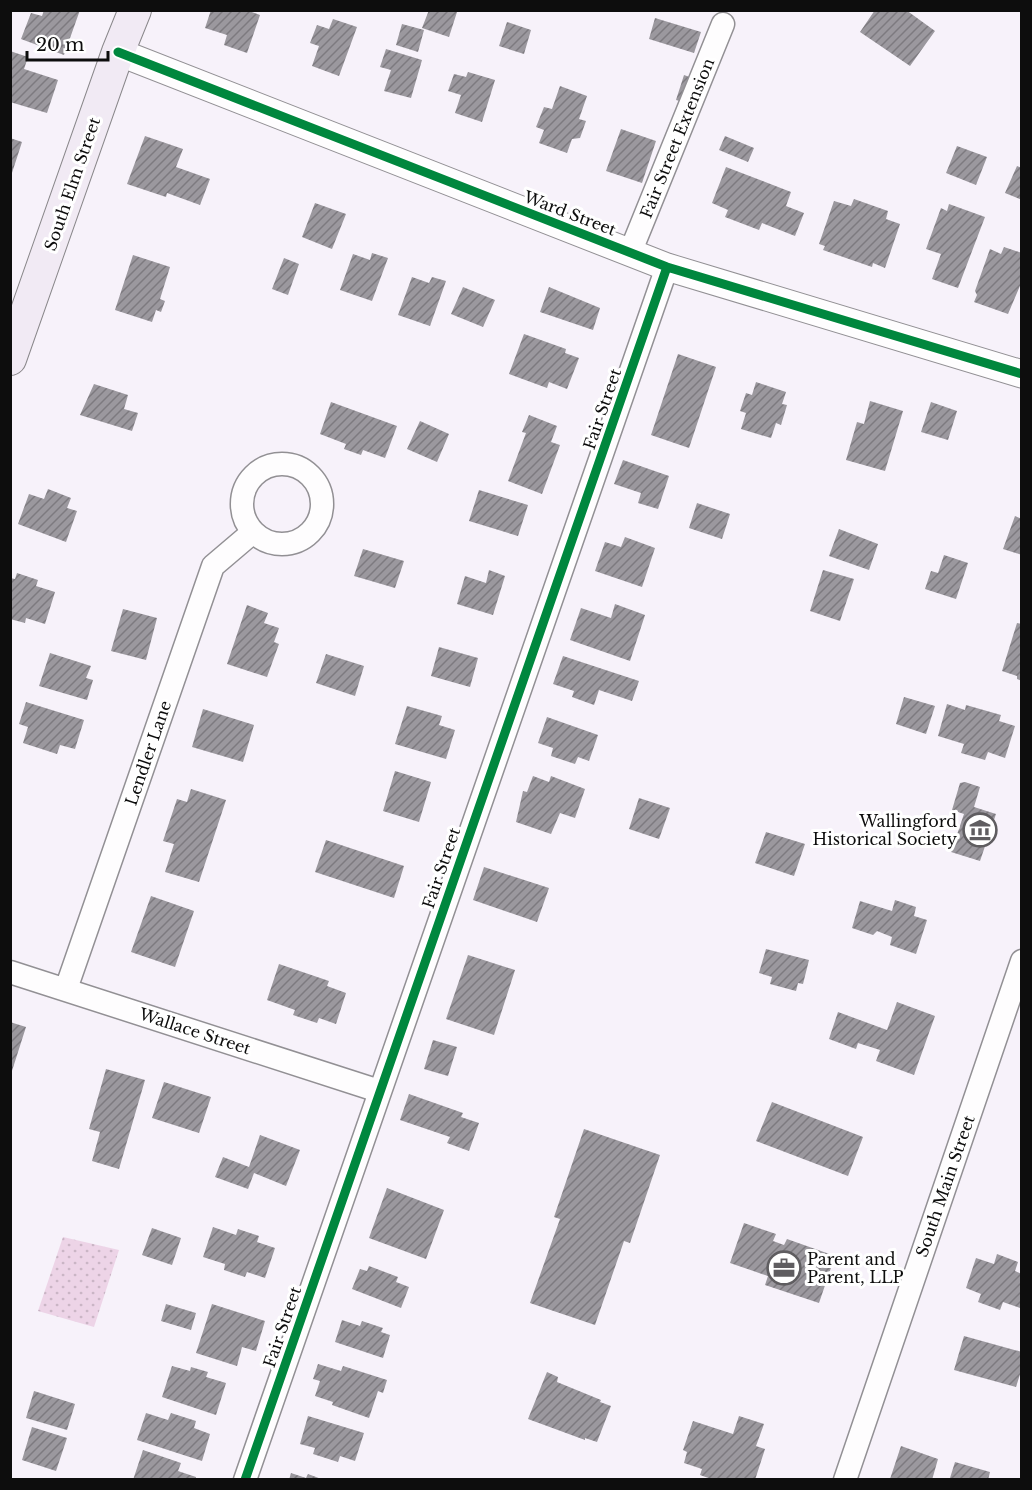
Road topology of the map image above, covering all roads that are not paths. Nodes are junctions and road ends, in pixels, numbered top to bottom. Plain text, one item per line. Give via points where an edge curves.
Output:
1 (135, 10) edge
2 (723, 24) dead end
3 (118, 52) junction
4 (630, 253) junction
5 (667, 267) junction
6 (10, 359) edge
7 (1022, 374) edge
8 (253, 532) dead end
9 (1022, 961) edge
10 (10, 972) edge
11 (66, 989) junction
12 (379, 1091) junction
13 (245, 1479) edge
14 (845, 1479) edge

1 - 3 main road, South Elm Street
2 - 4 street, Fair Street Extension
3 - 4 street, Ward Street
3 - 6 main road, South Elm Street
4 - 5 street, Ward Street
5 - 7 street, Ward Street
5 - 12 street, Fair Street
8 - 11 street, Lendler Lane via 213,566
9 - 14 street, South Main Street
10 - 11 street, Wallace Street
11 - 12 street, Wallace Street
12 - 13 street, Fair Street

